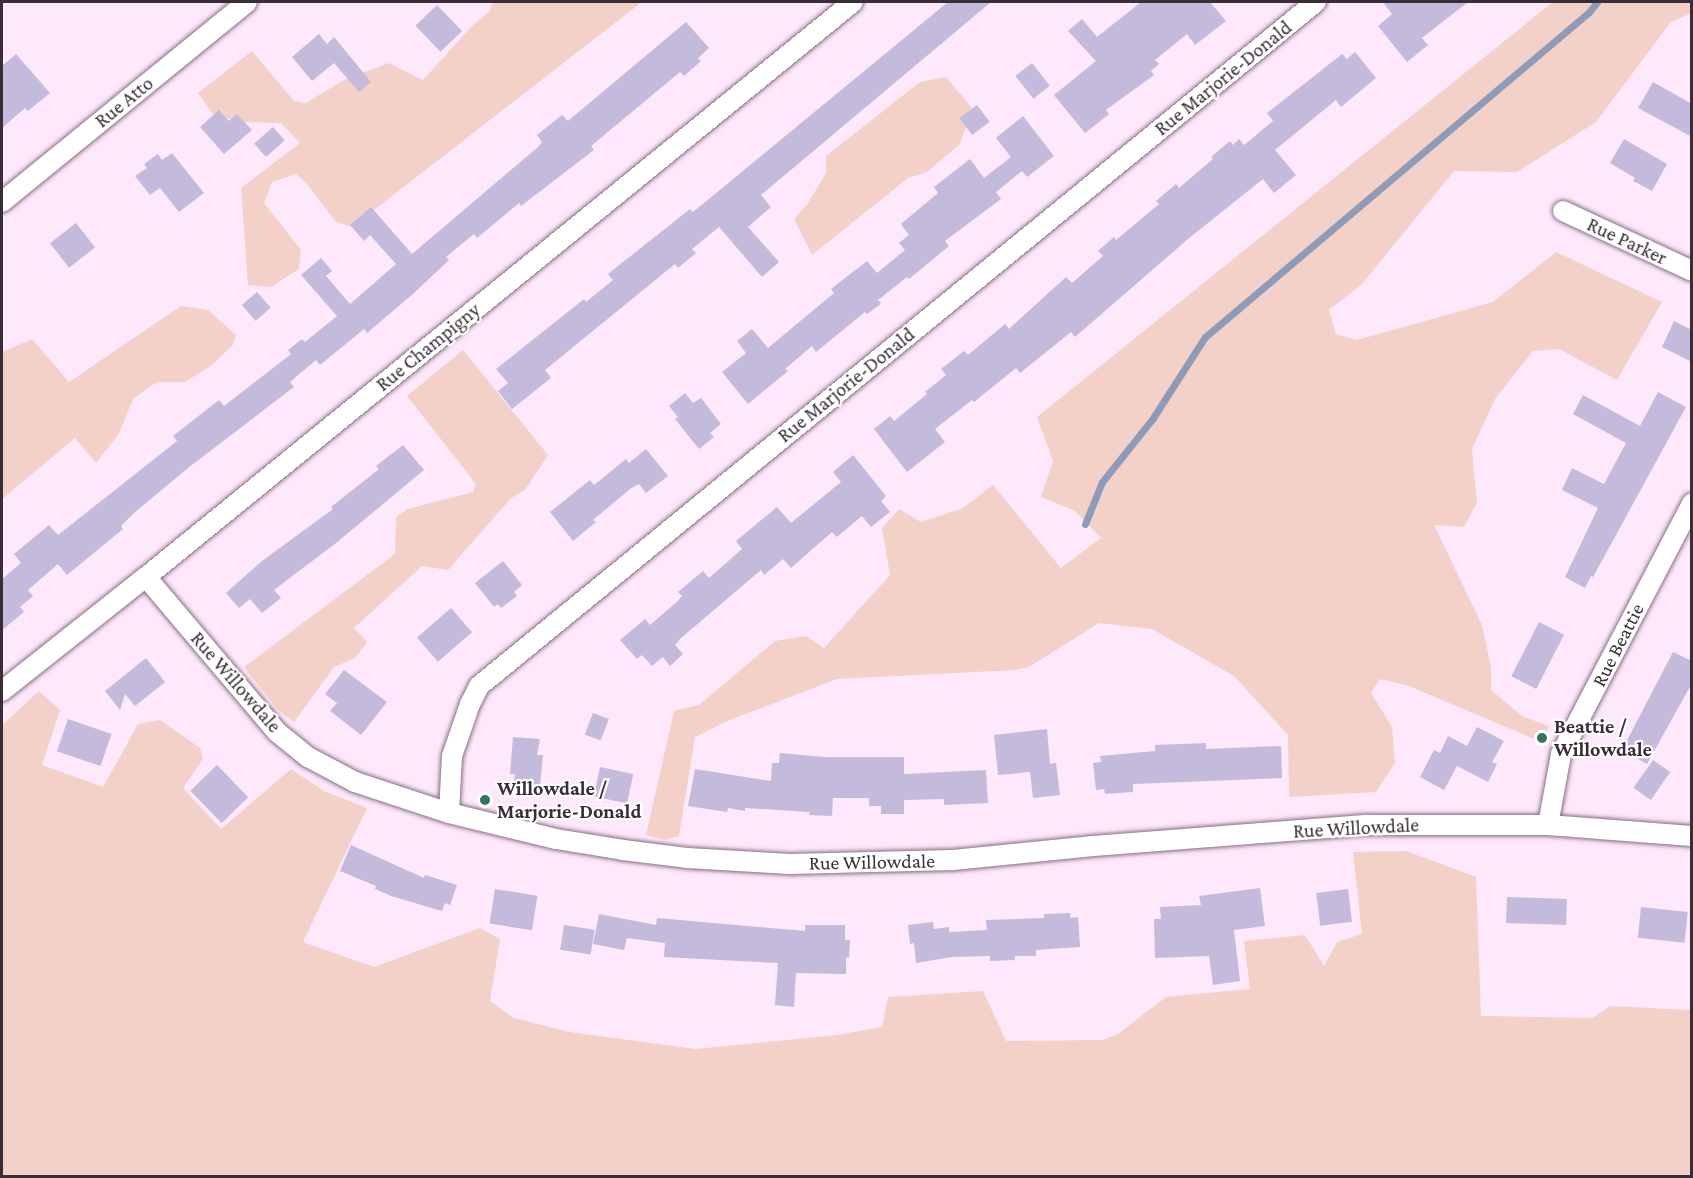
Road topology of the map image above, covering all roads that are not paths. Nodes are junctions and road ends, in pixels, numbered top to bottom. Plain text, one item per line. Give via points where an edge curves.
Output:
1 (247, 2) edge
2 (854, 2) edge
3 (1316, 2) edge
4 (2, 202) edge
5 (1563, 211) dead end
6 (1692, 270) edge
7 (1692, 503) edge
8 (147, 577) junction
9 (2, 691) edge
10 (449, 813) junction
11 (1548, 825) junction
12 (1692, 836) edge

1 - 4 street, Rue Atto
2 - 8 street, Rue Champigny
3 - 10 street, Rue Marjorie-Donald via 479,686 452,756
5 - 6 street, Rue Parker
7 - 11 street, Rue Beattie via 1562,754
8 - 9 street, Rue Champigny
8 - 10 street, Rue Willowdale via 277,732 308,757 355,782
10 - 11 street, Rue Willowdale via 622,850 790,864 953,860 1368,825
11 - 12 street, Rue Willowdale

